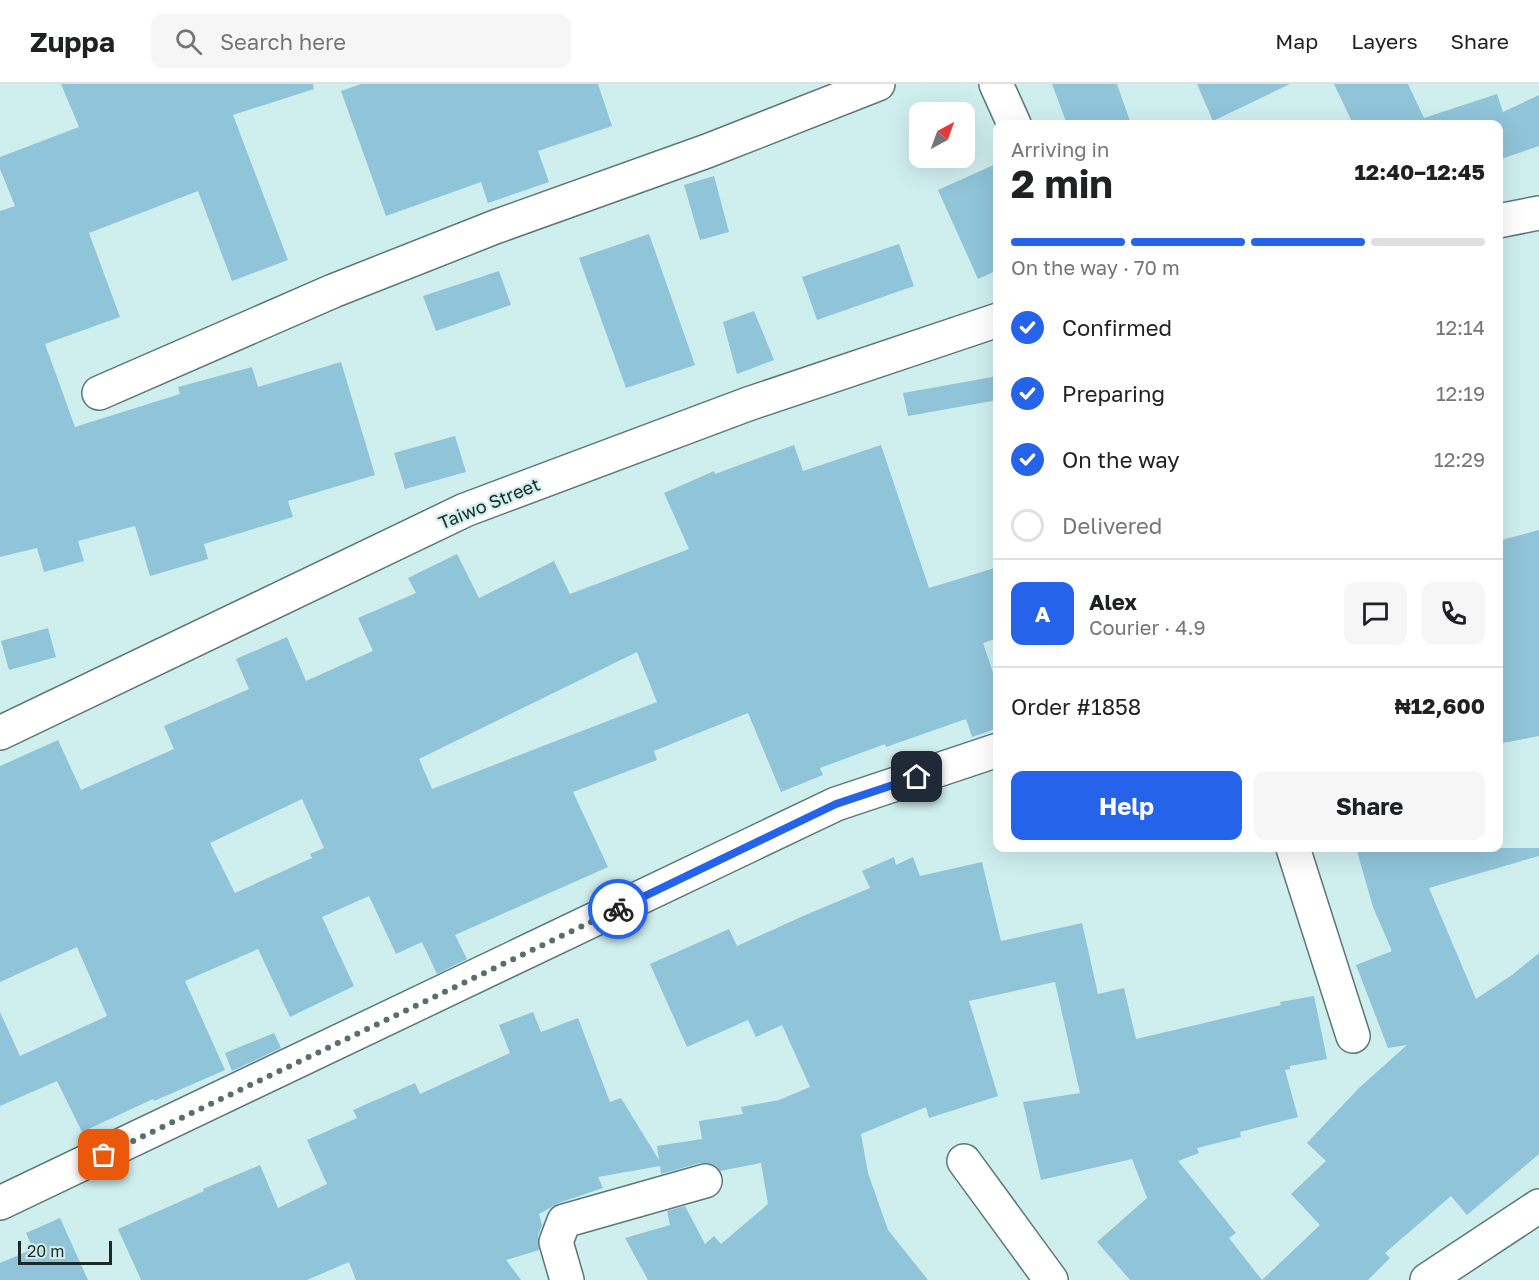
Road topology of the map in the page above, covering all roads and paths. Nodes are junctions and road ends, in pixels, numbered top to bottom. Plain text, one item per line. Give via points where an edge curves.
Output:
1 (878, 84) edge
2 (996, 84) edge
3 (1012, 120) edge
4 (1503, 220) edge
5 (1537, 222) edge
6 (993, 322) edge
7 (99, 393) dead end
8 (0, 733) edge
9 (993, 752) edge
10 (1294, 852) edge
11 (1353, 1036) dead end
12 (964, 1161) dead end
13 (705, 1180) dead end
14 (0, 1203) edge
15 (1539, 1206) edge
16 (567, 1280) edge
17 (1051, 1280) edge
18 (1427, 1280) edge

1 - 7 street via 474,235 333,291
2 - 3 street
4 - 5 street
6 - 8 street, Taiwo Street via 748,404 465,510
9 - 14 street via 836,804
10 - 11 street
12 - 17 street
13 - 16 street via 564,1221 556,1242
15 - 18 street

